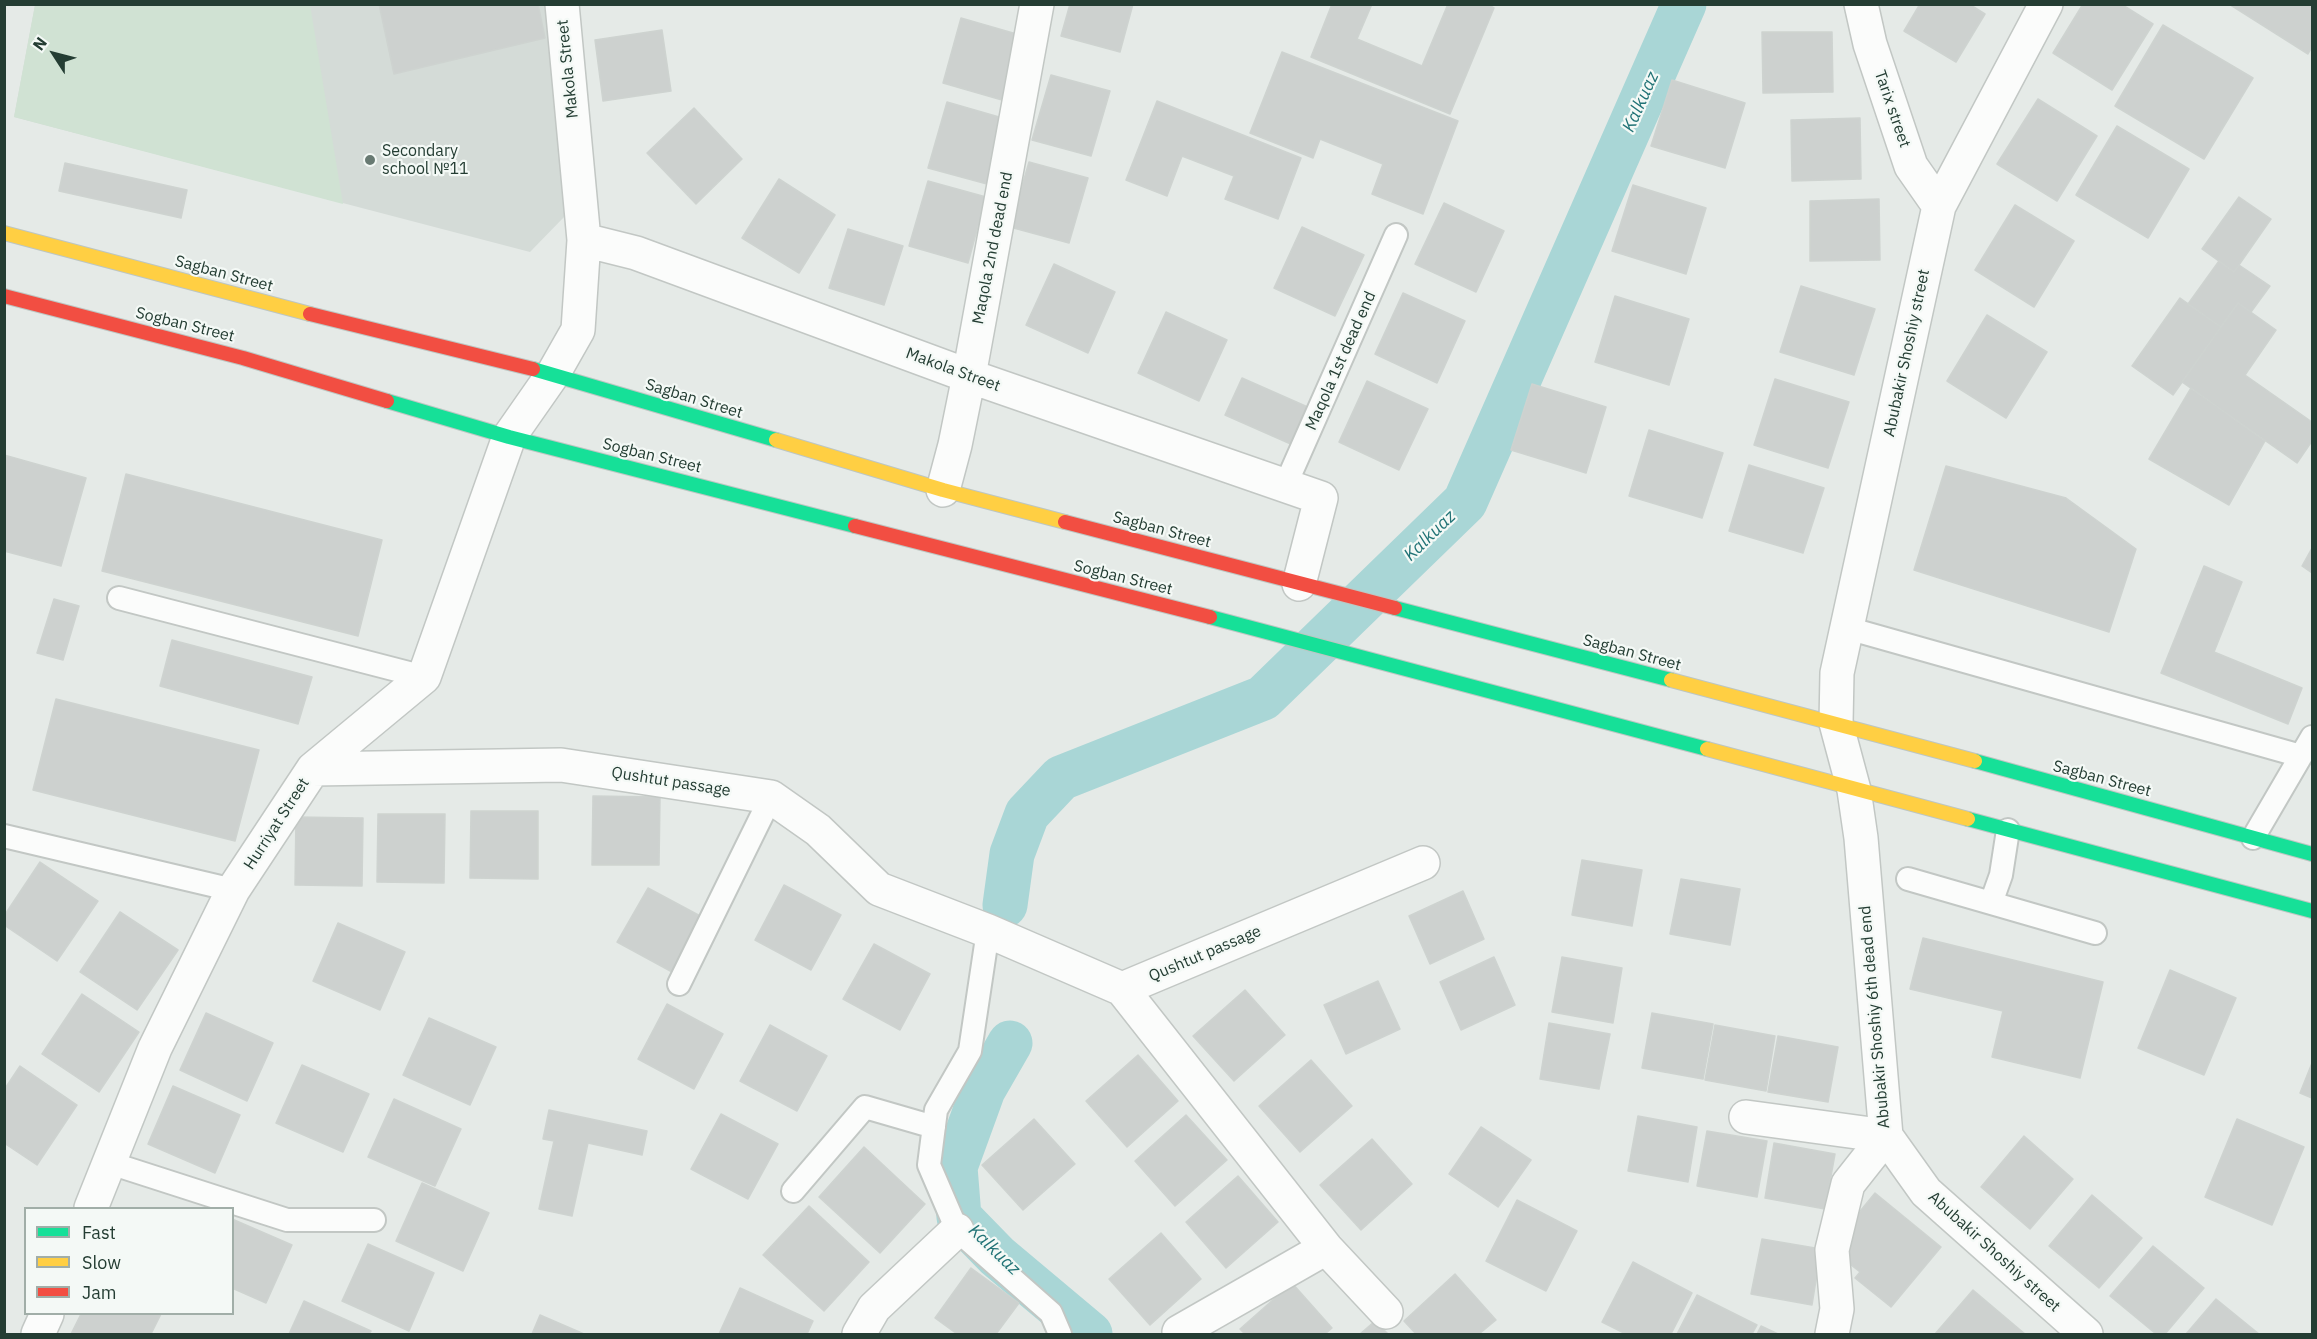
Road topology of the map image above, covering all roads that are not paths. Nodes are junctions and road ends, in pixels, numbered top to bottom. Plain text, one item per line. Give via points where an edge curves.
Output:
1 (562, 4) edge
2 (1037, 4) edge
3 (1861, 4) edge
4 (2046, 4) edge
5 (1939, 206) junction
6 (4, 233) edge
7 (1396, 235) dead end
8 (584, 240) junction
9 (4, 296) edge
10 (553, 374) junction
11 (969, 376) junction
12 (509, 436) junction
13 (1285, 486) junction
14 (943, 490) junction
15 (1299, 584) junction
16 (119, 598) dead end
17 (1847, 628) junction
18 (424, 677) junction
19 (1836, 723) junction
20 (2313, 737) edge
21 (2301, 756) junction
22 (313, 769) junction
23 (1854, 790) junction
24 (771, 797) junction
25 (2008, 830) junction
26 (4, 836) edge
27 (2253, 838) junction
28 (2313, 854) edge
29 (1423, 862) dead end
30 (1908, 879) dead end
31 (233, 890) junction
32 (1991, 903) junction
33 (2313, 911) edge
34 (988, 931) junction
35 (2095, 933) dead end
36 (679, 984) dead end
37 (1122, 989) junction
38 (1746, 1117) dead end
39 (934, 1127) junction
40 (1886, 1136) junction
41 (110, 1163) junction
42 (793, 1191) dead end
43 (92, 1207) edge
44 (374, 1220) dead end
45 (957, 1230) junction
46 (1326, 1248) junction
47 (1386, 1312) dead end
48 (47, 1315) edge
49 (38, 1335) edge
50 (860, 1335) edge
51 (1060, 1335) edge
52 (1180, 1335) edge
53 (1832, 1335) edge
54 (2086, 1335) edge

1 - 8 street, Makola Street
2 - 11 street, Maqola 2nd dead end
3 - 5 street, Tarix street via 1870,44 1911,166
4 - 5 street, Abubakir Shoshiy street
5 - 17 street, Abubakir Shoshiy street
6 - 10 main road, Sagban Street
7 - 13 lane, Maqola 1st dead end
8 - 10 street, Makola Street via 578,330
8 - 11 street, Makola Street via 636,254
9 - 12 main road, Sogban Street via 243,358
10 - 12 street, Makola Street
10 - 14 main road, Sagban Street
11 - 13 street, Makola Street
11 - 14 street, Maqola 2nd dead end
12 - 18 street
12 - 23 main road, Sogban Street via 1295,639
13 - 15 street, Makola Street via 1321,498
14 - 15 main road, Sagban Street
15 - 19 main road, Sagban Street
16 - 18 lane
17 - 19 street, Abubakir Shoshiy street via 1837,673
17 - 21 lane
18 - 22 street, Hurriyat Street
19 - 23 street, Abubakir Shoshiy 6th dead end
19 - 27 main road, Sagban Street
20 - 21 lane
21 - 27 lane
22 - 24 street, Qushtut passage via 561,765
22 - 31 street, Hurriyat Street
23 - 25 main road
23 - 40 street, Abubakir Shoshiy 6th dead end
24 - 34 street, Qushtut passage via 818,830 879,889
24 - 36 lane
25 - 32 lane via 2001,874
25 - 33 main road
26 - 31 lane
27 - 28 main road, Sagban Street
29 - 37 street, Qushtut passage
30 - 32 lane
31 - 41 street, Hurriyat Street via 154,1048
32 - 35 lane
34 - 37 street, Qushtut passage
34 - 39 lane via 970,1051 936,1110
37 - 46 street
38 - 40 street
39 - 42 lane via 865,1107
39 - 45 lane via 929,1165
40 - 53 street, Abubakir Shoshiy 6th dead end via 1848,1184 1832,1250 1838,1309
40 - 54 street, Abubakir Shoshiy street via 1926,1192
41 - 43 street, Hurriyat Street
41 - 44 lane via 287,1220
45 - 50 street via 874,1308
45 - 51 lane via 1051,1313
46 - 47 street
46 - 52 street via 1179,1332
48 - 49 street

